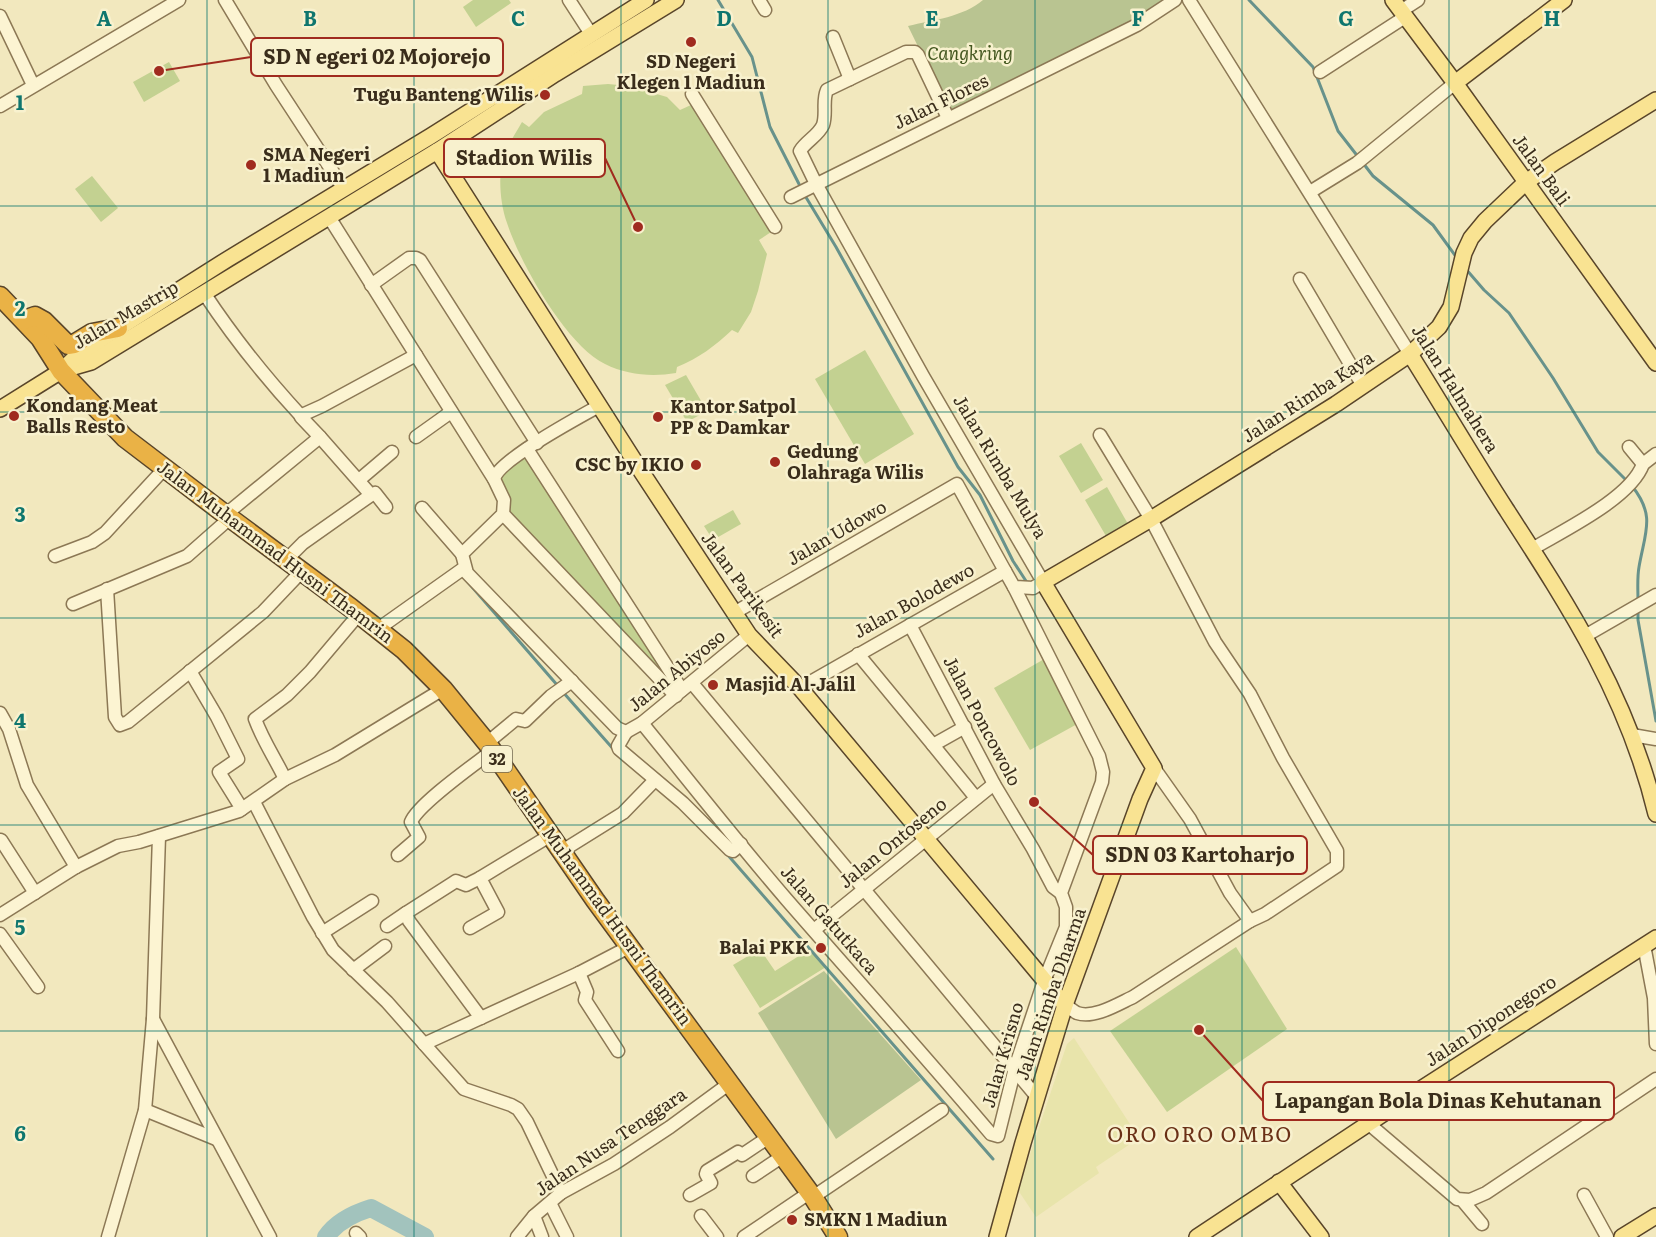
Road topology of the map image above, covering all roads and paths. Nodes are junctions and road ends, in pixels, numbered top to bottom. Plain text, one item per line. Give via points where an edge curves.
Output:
1 (179, 0) edge
2 (225, 0) edge
3 (570, 0) edge
4 (646, 0) edge
5 (676, 0) edge
6 (1175, 0) edge
7 (1189, 0) edge
8 (1418, 0) edge
9 (1564, 0) edge
10 (1400, 9) edge
11 (0, 16) edge
12 (591, 34) junction
13 (833, 37) dead end
14 (1320, 72) dead end
15 (850, 79) junction
16 (1455, 83) junction
17 (33, 85) junction
18 (692, 94) dead end
19 (1656, 100) edge
20 (0, 106) edge
21 (948, 118) junction
22 (437, 151) junction
23 (1526, 182) junction
24 (815, 184) junction
25 (344, 189) junction
26 (1310, 192) junction
27 (791, 197) dead end
28 (329, 217) junction
29 (775, 227) dead end
30 (228, 259) junction
31 (234, 274) junction
32 (1300, 279) dead end
33 (370, 285) junction
34 (204, 293) junction
35 (0, 296) edge
36 (24, 320) junction
37 (118, 328) junction
38 (1410, 354) junction
39 (1653, 354) edge
40 (416, 355) junction
41 (61, 371) junction
42 (1363, 386) junction
43 (598, 406) junction
44 (0, 410) edge
45 (451, 412) junction
46 (301, 416) junction
47 (1100, 435) dead end
48 (320, 437) junction
49 (416, 437) dead end
50 (532, 446) junction
51 (1629, 447) dead end
52 (392, 452) dead end
53 (1656, 454) edge
54 (1643, 464) junction
55 (164, 469) junction
56 (494, 479) junction
57 (358, 480) junction
58 (371, 495) junction
59 (386, 507) dead end
60 (422, 508) dead end
61 (503, 514) junction
62 (227, 516) junction
63 (1151, 519) junction
64 (1532, 549) junction
65 (462, 554) junction
66 (55, 556) dead end
67 (294, 566) junction
68 (464, 568) junction
69 (1005, 571) junction
70 (1043, 582) junction
71 (1014, 587) junction
72 (107, 589) junction
73 (1656, 595) edge
74 (73, 604) dead end
75 (734, 613) junction
76 (359, 614) junction
77 (910, 625) junction
78 (378, 630) junction
79 (749, 635) junction
80 (1585, 636) junction
81 (858, 654) junction
82 (190, 671) junction
83 (572, 681) junction
84 (800, 688) junction
85 (443, 689) junction
86 (683, 689) junction
87 (1, 717) edge
88 (642, 723) junction
89 (965, 727) junction
90 (621, 734) junction
91 (1632, 735) junction
92 (1656, 739) edge
93 (933, 745) junction
94 (489, 747) junction
95 (1154, 768) junction
96 (285, 779) junction
97 (652, 782) junction
98 (994, 784) junction
99 (976, 798) junction
100 (254, 802) junction
101 (242, 809) junction
102 (1656, 814) edge
103 (551, 835) junction
104 (159, 836) junction
105 (926, 839) junction
106 (1, 840) edge
107 (741, 844) junction
108 (562, 851) junction
109 (398, 855) dead end
110 (76, 867) junction
111 (480, 878) junction
112 (864, 890) junction
113 (34, 893) junction
114 (1061, 893) junction
115 (372, 901) dead end
116 (406, 913) junction
117 (0, 915) edge
118 (1250, 921) junction
119 (387, 926) dead end
120 (470, 928) dead end
121 (814, 930) junction
122 (322, 933) junction
123 (0, 934) edge
124 (1650, 941) edge
125 (384, 946) dead end
126 (628, 947) junction
127 (353, 970) junction
128 (579, 973) junction
129 (1044, 981) junction
130 (38, 987) dead end
131 (1065, 1005) junction
132 (481, 1018) junction
133 (153, 1019) junction
134 (424, 1044) junction
135 (1656, 1044) edge
136 (618, 1051) dead end
137 (1015, 1068) junction
138 (1656, 1079) edge
139 (730, 1083) junction
140 (1038, 1097) junction
141 (145, 1110) junction
142 (942, 1110) dead end
143 (1369, 1124) junction
144 (995, 1136) joint
145 (769, 1137) junction
146 (216, 1139) junction
147 (783, 1156) junction
148 (753, 1176) dead end
149 (1279, 1182) junction
150 (561, 1193) junction
151 (690, 1195) dead end
152 (811, 1195) junction
153 (1584, 1195) dead end
154 (1462, 1200) junction
155 (550, 1203) junction
156 (534, 1216) junction
157 (701, 1216) dead end
158 (1656, 1216) edge
159 (1482, 1224) dead end
160 (108, 1237) edge
161 (270, 1237) edge
162 (517, 1237) edge
163 (542, 1237) edge
164 (567, 1237) edge
165 (717, 1237) edge
166 (744, 1237) edge
167 (838, 1237) edge
168 (997, 1237) edge
169 (1197, 1237) edge
170 (1321, 1237) edge
171 (1607, 1237) edge
172 (1622, 1237) edge

1 - 17 street
2 - 25 street
3 - 12 street
4 - 12 main road, Jalan Mastrip
5 - 22 main road, Jalan Mastrip
6 - 21 street, Jalan Flores via 1137,25
7 - 26 street, Jalan Halmahera
8 - 10 street
9 - 16 main road
10 - 14 street
10 - 16 main road, Jalan Bali
11 - 17 street
12 - 25 main road, Jalan Mastrip
13 - 15 street
15 - 21 street via 906,52 915,52
15 - 24 street, Jalan Rimba Mulya via 825,93 823,123 800,151
16 - 23 main road, Jalan Bali
16 - 26 street via 1360,161
17 - 20 street
18 - 29 street
19 - 23 main road, Jalan Rimba Kaya
21 - 24 street, Jalan Flores
22 - 28 main road, Jalan Mastrip
22 - 43 main road, Jalan Parikesit
23 - 38 main road, Jalan Rimba Kaya via 1471,238 1451,307 1439,327
23 - 39 main road, Jalan Bali
24 - 27 street, Jalan Flores
24 - 70 street, Jalan Rimba Mulya
25 - 30 main road, Jalan Mastrip
26 - 38 street, Jalan Halmahera
28 - 31 main road, Jalan Mastrip
28 - 33 street
30 - 31 main road
30 - 37 main road, Jalan Mastrip
31 - 34 main road, Jalan Mastrip
32 - 42 street
33 - 40 street
33 - 50 street via 409,258 420,260
34 - 41 main road, Jalan Mastrip via 91,362
34 - 46 street via 256,366
35 - 36 highway, 32
36 - 37 highway via 35,316 44,321 68,345 92,333
36 - 41 highway, 32
37 - 41 main road, Jalan Mastrip via 81,352
38 - 42 main road, Jalan Rimba Kaya
38 - 64 main road, Jalan Halmahera
40 - 45 street
40 - 46 street
41 - 44 main road
41 - 55 highway, Jalan Muhammad Husni Thamrin / 32 via 125,438
42 - 63 main road, Jalan Rimba Kaya
43 - 50 street
43 - 75 main road, Jalan Parikesit
45 - 49 street
45 - 56 street
46 - 48 street
47 - 63 street
48 - 57 street
48 - 62 street
50 - 56 street via 498,470
50 - 86 street
51 - 54 street
52 - 57 street
53 - 54 street
54 - 64 street via 1629,485 1610,501
55 - 62 highway, Jalan Muhammad Husni Thamrin / 32
55 - 66 street via 105,532 92,542
56 - 61 street via 504,500
57 - 58 street
58 - 59 street via 375,493
58 - 67 street via 303,543
60 - 65 street
61 - 65 street
61 - 86 street
62 - 67 highway, Jalan Muhammad Husni Thamrin / 32
62 - 72 street via 187,556
63 - 70 main road, Jalan Rimba Kaya
63 - 118 street via 1215,642 1250,694 1337,851 1337,866 1329,873
64 - 80 main road, Jalan Halmahera
65 - 68 street
67 - 76 highway, Jalan Muhammad Husni Thamrin / 32
67 - 82 street via 263,612
68 - 78 street
68 - 83 street
69 - 71 street
69 - 75 street, Jalan Udowo via 957,484
69 - 77 street, Jalan Bolodewo
70 - 71 street via 1033,588
70 - 95 main road, Jalan Rimba Mulya
71 - 114 street via 1099,756 1103,772
72 - 74 street
72 - 82 street via 115,717 120,725
73 - 80 street
75 - 79 main road, Jalan Parikesit
76 - 78 highway, Jalan Muhammad Husni Thamrin / 32
76 - 96 street via 310,672 255,719
77 - 81 street, Jalan Bolodewo
77 - 89 street, Jalan Poncowolo
78 - 85 highway, Jalan Muhammad Husni Thamrin / 32
79 - 84 main road, Jalan Parikesit
79 - 86 street, Jalan Abiyoso
80 - 91 main road, Jalan Halmahera via 1605,671
81 - 84 street, Jalan Bolodewo
81 - 93 street
82 - 101 street via 238,759 219,772
83 - 90 street
83 - 94 street via 525,721 516,720
84 - 105 main road, Jalan Parikesit
85 - 94 highway, Jalan Muhammad Husni Thamrin / 32
85 - 96 street via 335,755
86 - 88 street, Jalan Abiyoso
86 - 112 street
87 - 110 street via 9,729 27,784
88 - 90 street, Jalan Abiyoso
88 - 107 street, Jalan Gatutkaca
89 - 93 street
89 - 98 street, Jalan Poncowolo
90 - 97 street via 619,749
91 - 92 street
91 - 102 main road, Jalan Halmahera
93 - 99 street
94 - 103 highway, Jalan Muhammad Husni Thamrin / 32
94 - 109 street via 414,816 411,822 420,837
95 - 118 street via 1190,819 1230,893
95 - 131 main road, Jalan Rimba Dharma
96 - 100 street
97 - 107 street via 683,803 730,850
97 - 108 street via 623,813
98 - 99 street, Jalan Ontoseno
98 - 114 street, Jalan Poncowolo via 1053,887
99 - 105 street, Jalan Ontoseno
100 - 101 street
100 - 122 street
101 - 104 street
103 - 108 highway, Jalan Muhammad Husni Thamrin / 32
103 - 111 street
104 - 110 street via 118,846
104 - 133 street
105 - 112 street, Jalan Ontoseno
105 - 129 main road, Jalan Parikesit
106 - 113 street
107 - 121 street, Jalan Gatutkaca
108 - 126 highway, Jalan Muhammad Husni Thamrin / 32
110 - 113 street
111 - 116 street via 466,885 456,881
111 - 120 street via 498,912
112 - 121 street, Jalan Ontoseno
112 - 137 street
113 - 117 street
114 - 129 street, Jalan Krisno via 1066,927
115 - 122 street
116 - 119 street
116 - 132 street
118 - 131 street via 1115,1006 1086,1014
121 - 144 street, Jalan Gatutkaca
122 - 127 street
123 - 130 street
124 - 135 street
124 - 143 main road, Jalan Diponegoro
125 - 127 street
126 - 128 street
126 - 139 highway, Jalan Muhammad Husni Thamrin / 32
127 - 134 street
128 - 132 street
128 - 136 street via 587,992 585,1000
129 - 131 main road, Jalan Parikesit
129 - 137 street, Jalan Krisno
131 - 140 main road, Jalan Rimba Dharma
132 - 134 street
133 - 141 street
133 - 146 street
134 - 150 street via 464,1089 519,1109
137 - 140 street
137 - 144 street, Jalan Krisno via 999,1134
138 - 154 street via 1486,1193
139 - 145 highway, Jalan Muhammad Husni Thamrin / 32
139 - 150 street, Jalan Nusa Tenggara via 614,1164
140 - 168 main road, Jalan Rimba Dharma
141 - 146 street
141 - 160 street
142 - 152 street
143 - 149 main road, Jalan Diponegoro
143 - 154 street
145 - 147 highway, Jalan Muhammad Husni Thamrin / 32
145 - 151 street via 707,1171 711,1183
146 - 161 street
147 - 148 street
147 - 152 highway, Jalan Muhammad Husni Thamrin / 32
149 - 169 main road, Jalan Diponegoro
149 - 170 main road
150 - 155 street, Jalan Nusa Tenggara
152 - 166 street
152 - 167 highway, Jalan Muhammad Husni Thamrin / 32
153 - 171 street
154 - 159 street
155 - 156 street, Jalan Nusa Tenggara
155 - 164 street
156 - 162 street, Jalan Nusa Tenggara
156 - 163 street
157 - 165 street
158 - 172 main road

